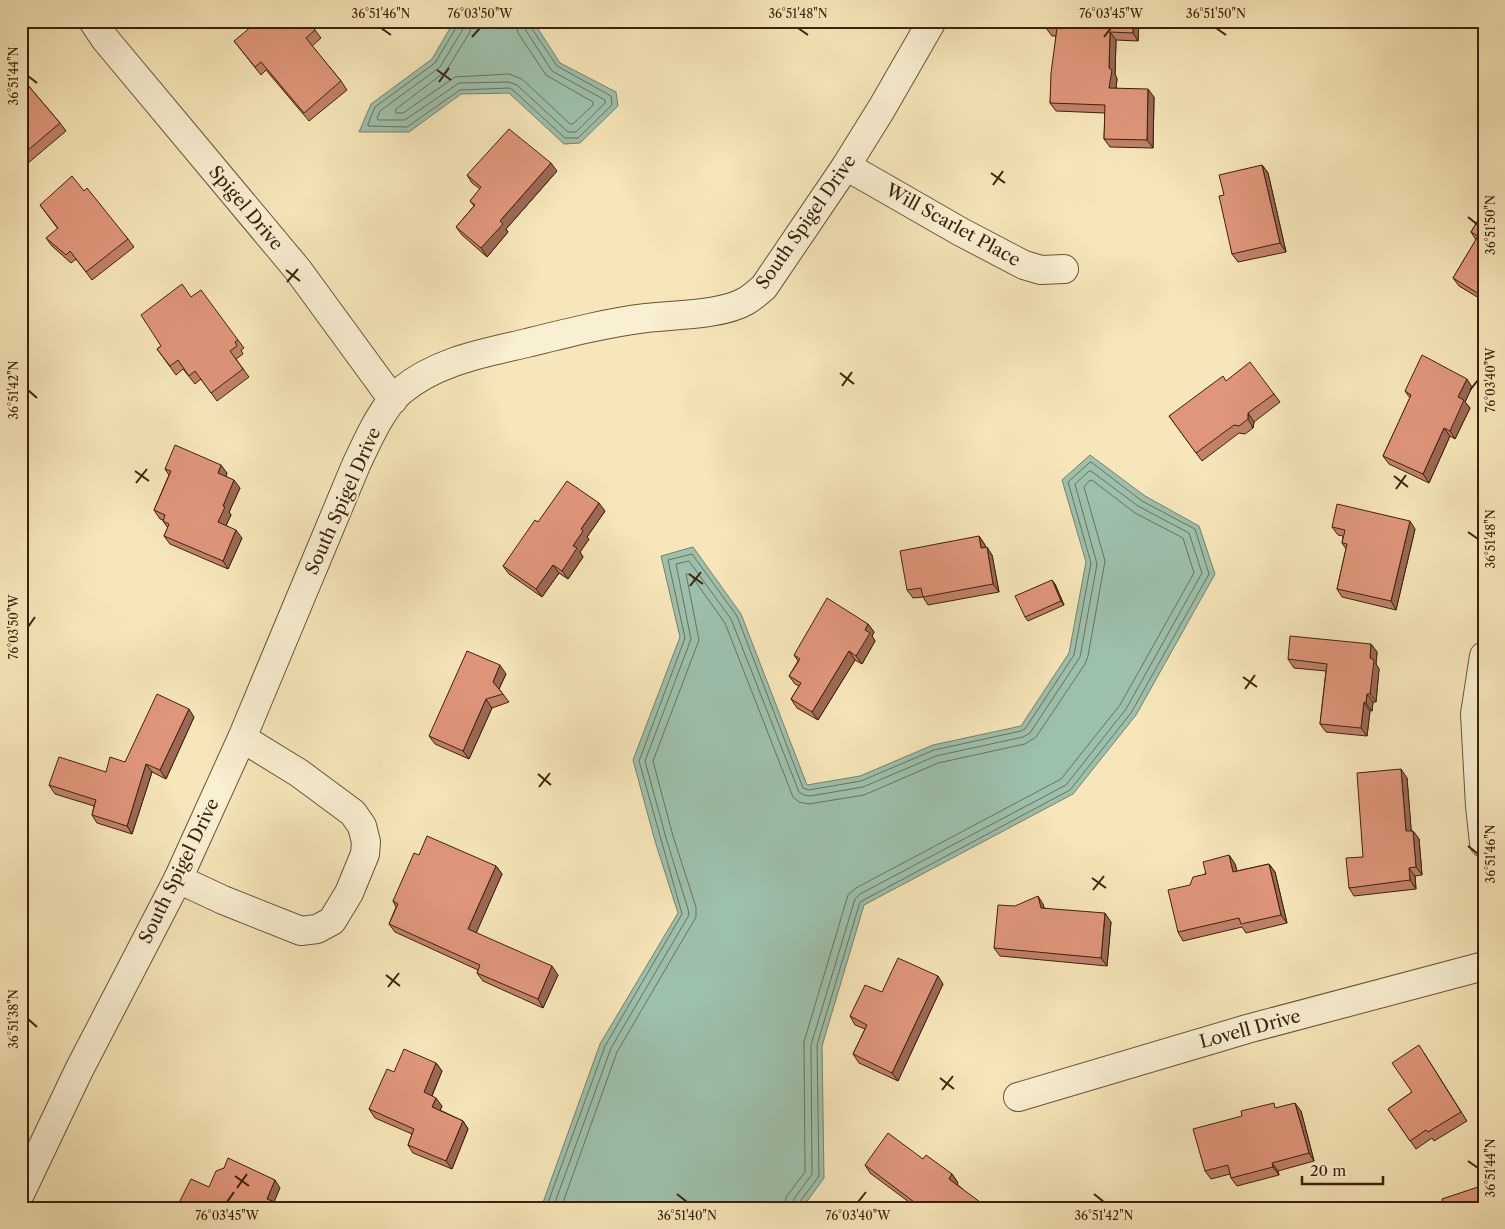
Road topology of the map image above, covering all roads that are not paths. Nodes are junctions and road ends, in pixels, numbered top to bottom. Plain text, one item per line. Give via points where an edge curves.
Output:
1 (92, 21) edge
2 (932, 21) edge
3 (846, 166) junction
4 (1064, 269) dead end
5 (393, 400) junction
6 (1484, 656) edge
7 (242, 738) junction
8 (1484, 842) edge
9 (178, 879) junction
10 (1484, 966) edge
11 (1018, 1097) dead end
12 (21, 1192) edge

1 - 5 street, Spigel Drive via 298,270
2 - 3 street, South Spigel Drive
3 - 4 street, Will Scarlet Place via 1024,265 1041,270
3 - 5 street, South Spigel Drive via 764,287 746,301 724,309 574,331 456,360 424,375 400,391
5 - 7 street, South Spigel Drive via 373,429 356,465
6 - 8 street via 1475,714
7 - 9 street, South Spigel Drive
7 - 9 street via 299,772 353,813 362,826 365,854 349,893 332,921 318,930 301,931
9 - 12 street, South Spigel Drive
10 - 11 street, Lovell Drive via 1246,1029

